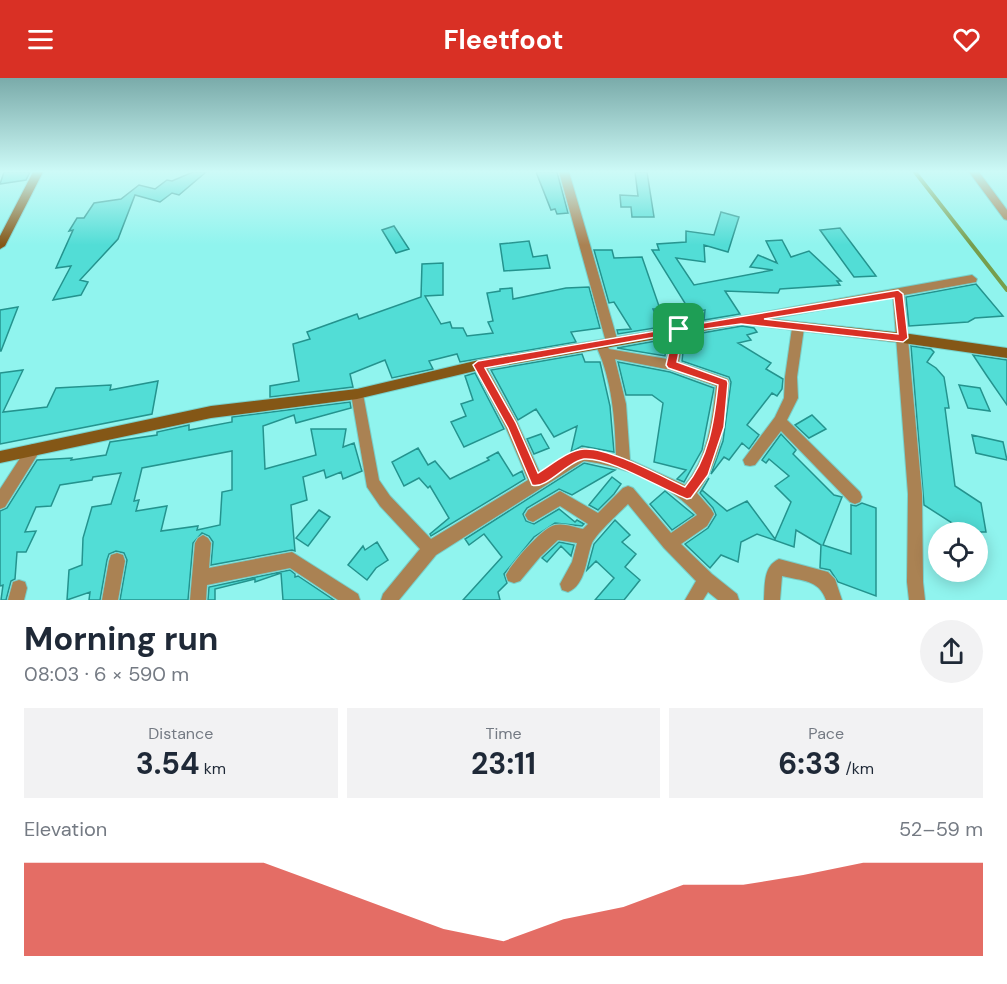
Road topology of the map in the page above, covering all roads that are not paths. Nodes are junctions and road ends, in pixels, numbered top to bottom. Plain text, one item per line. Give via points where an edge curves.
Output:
1 (25, 196) edge
2 (570, 196) edge
3 (992, 196) edge
4 (1007, 217) edge
5 (0, 246) edge
6 (972, 279) dead end
7 (898, 294) junction
8 (741, 320) junction
9 (798, 328) junction
10 (679, 329) junction
11 (903, 338) junction
12 (606, 346) junction
13 (1007, 353) edge
14 (478, 365) junction
15 (672, 365) junction
16 (357, 394) junction
17 (780, 421) junction
18 (33, 450) junction
19 (0, 457) edge
20 (750, 460) dead end
21 (623, 464) junction
22 (536, 481) junction
23 (687, 494) junction
24 (855, 497) dead end
25 (0, 502) edge
26 (533, 515) dead end
27 (600, 522) junction
28 (586, 537) junction
29 (203, 543) dead end
30 (669, 543) junction
31 (430, 549) junction
32 (117, 561) dead end
33 (514, 575) dead end
34 (200, 578) junction
35 (706, 580) junction
36 (568, 584) dead end
37 (110, 600) edge
38 (198, 600) edge
39 (352, 600) edge
40 (389, 600) edge
41 (693, 600) edge
42 (731, 600) edge
43 (772, 600) edge
44 (834, 600) edge
45 (917, 600) edge

1 - 5 main road
2 - 12 street
3 - 4 street
6 - 7 street
7 - 8 street
7 - 11 street
8 - 9 main road
8 - 10 main road
9 - 11 main road
9 - 17 street via 790,398
10 - 12 main road
10 - 15 street
11 - 13 main road
11 - 45 street via 915,494
12 - 14 main road
12 - 15 street
12 - 21 street via 623,438
14 - 16 main road
14 - 22 street via 512,426
15 - 23 street via 723,383 718,427 702,475
16 - 18 main road via 211,412
16 - 31 street via 372,482
17 - 20 street
17 - 24 street
18 - 19 main road
18 - 25 street
21 - 22 street via 582,454
21 - 23 street
22 - 31 street
23 - 30 street via 706,514 702,521
26 - 27 street via 560,498
27 - 28 street
27 - 30 street via 628,493
28 - 33 street via 556,532
28 - 36 street via 579,565
29 - 34 street
30 - 35 street
31 - 40 street
32 - 37 street
34 - 38 street
34 - 39 street via 292,560
35 - 41 street
35 - 42 street
43 - 44 street via 774,573 779,567 822,579 829,585

